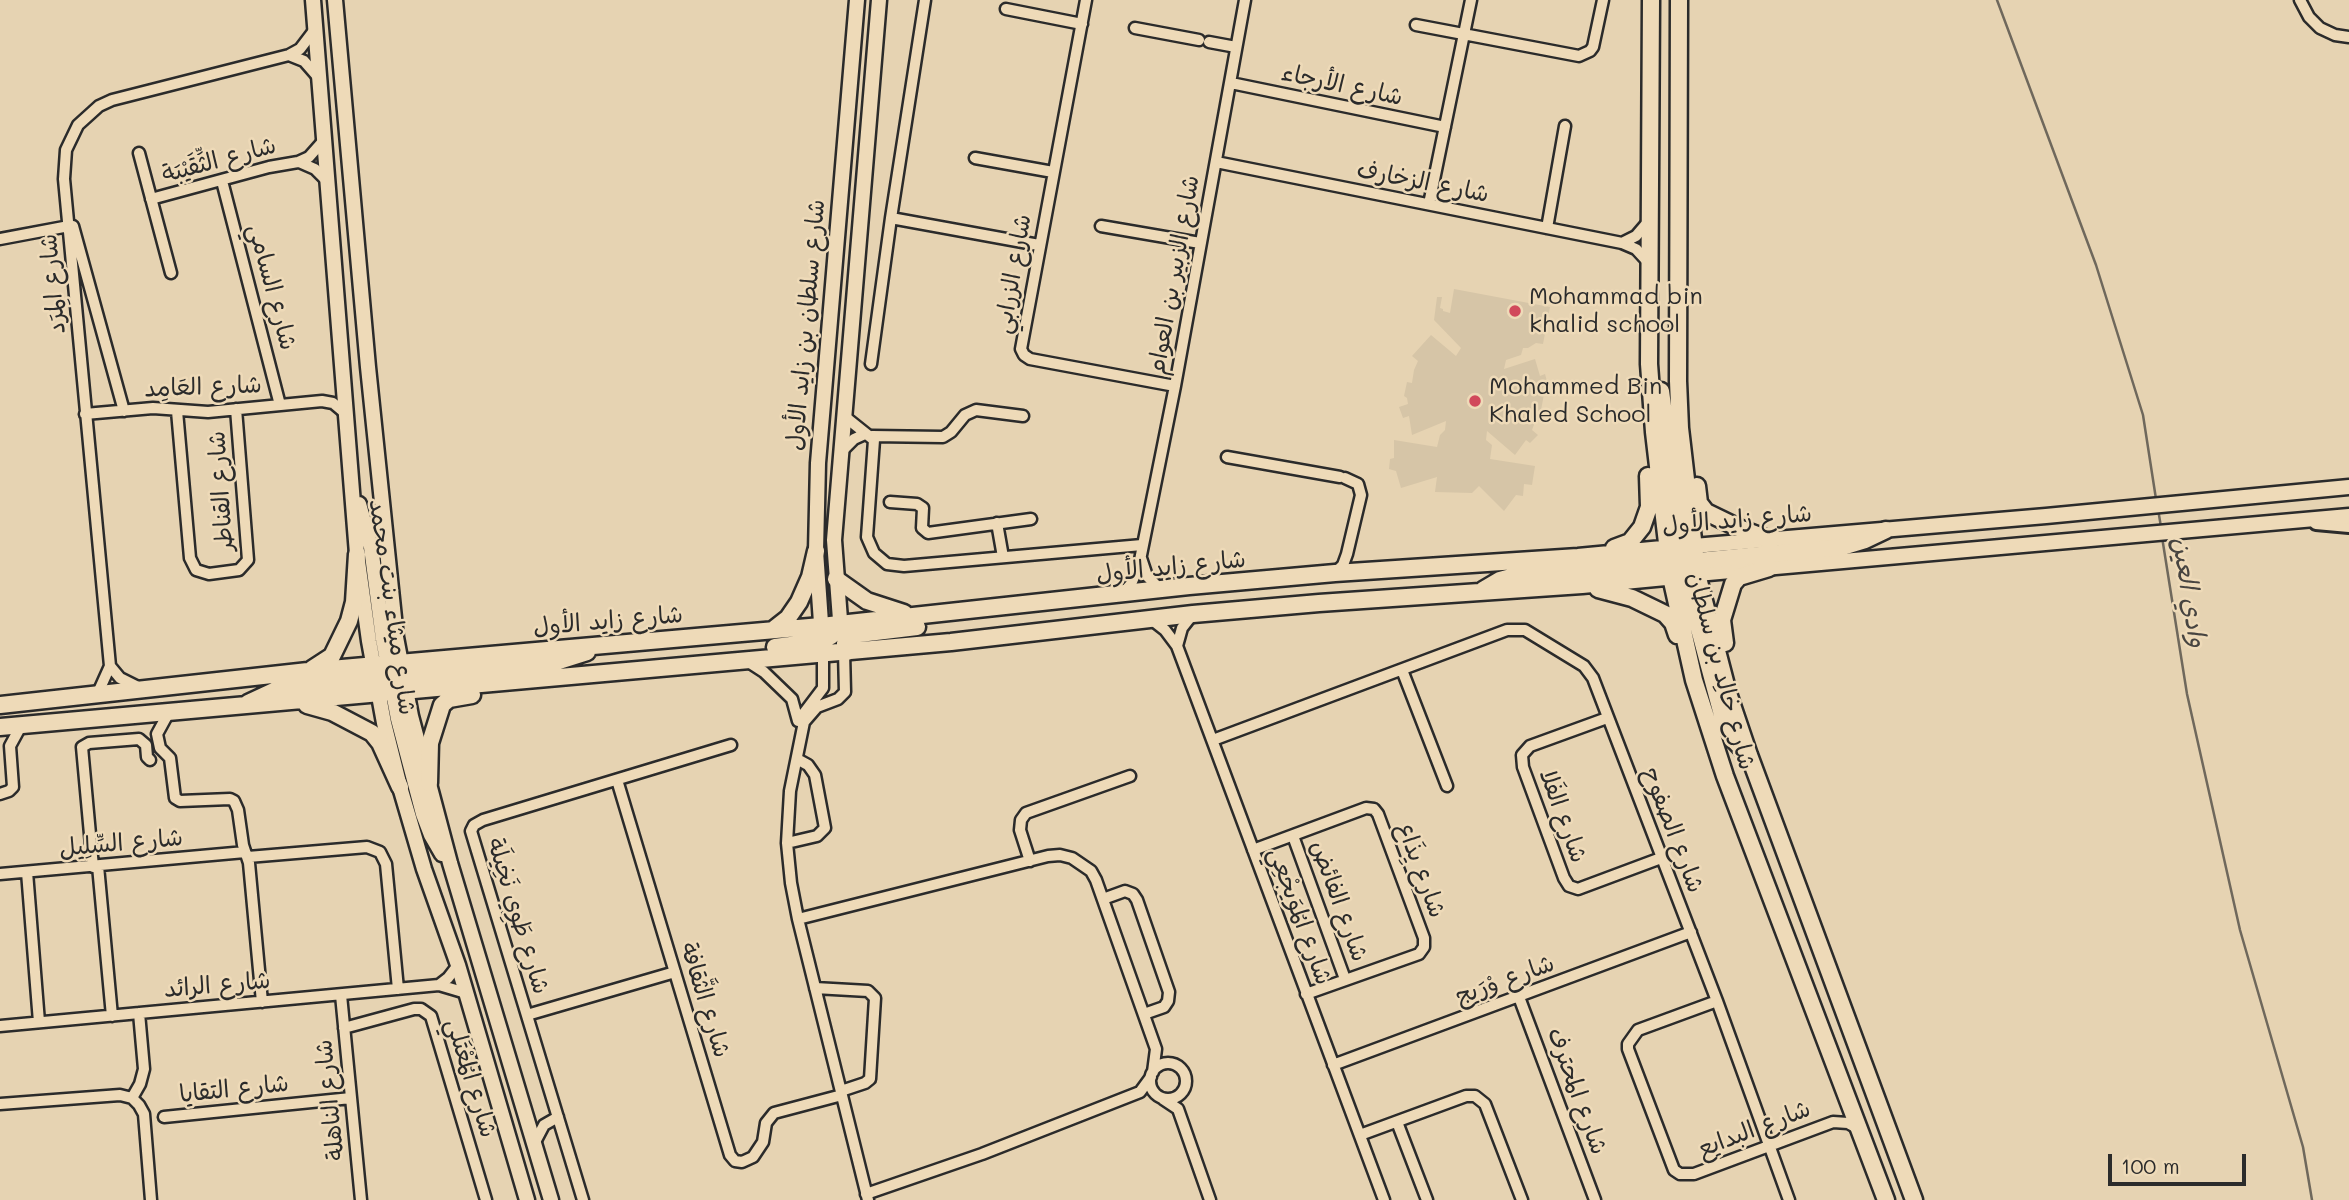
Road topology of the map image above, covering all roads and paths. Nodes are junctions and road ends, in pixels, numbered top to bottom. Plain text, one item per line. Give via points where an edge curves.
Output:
1 (313, 0) edge
2 (335, 0) edge
3 (857, 0) edge
4 (865, 0) edge
5 (879, 0) edge
6 (925, 0) edge
7 (1086, 0) edge
8 (1245, 0) edge
9 (1471, 0) edge
10 (1603, 0) edge
11 (1651, 0) edge
12 (1679, 0) edge
13 (2300, 0) edge
14 (1006, 9) dead end
15 (1082, 24) junction
16 (1416, 25) dead end
17 (1135, 28) dead end
18 (316, 29) junction
19 (1464, 34) junction
20 (2349, 37) edge
21 (1236, 47) junction
22 (875, 48) junction
23 (289, 55) junction
24 (320, 79) junction
25 (1231, 83) junction
26 (1565, 126) dead end
27 (1445, 127) junction
28 (325, 139) junction
29 (139, 153) dead end
30 (975, 158) dead end
31 (298, 162) junction
32 (1216, 162) junction
33 (1053, 172) junction
34 (222, 181) junction
35 (328, 182) junction
36 (151, 199) junction
37 (66, 202) junction
38 (1429, 204) junction
39 (1650, 216) junction
40 (891, 218) junction
41 (69, 226) junction
42 (1101, 226) dead end
43 (1547, 228) junction
44 (0, 239) edge
45 (1200, 243) junction
46 (1622, 243) junction
47 (1039, 245) junction
48 (1651, 267) junction
49 (171, 273) dead end
50 (1649, 363) junction
51 (871, 364) dead end
52 (345, 382) junction
53 (1175, 386) junction
54 (322, 401) junction
55 (280, 405) junction
56 (236, 409) junction
57 (124, 411) junction
58 (177, 411) junction
59 (85, 414) junction
60 (347, 415) junction
61 (844, 416) junction
62 (1023, 416) dead end
63 (1680, 428) junction
64 (1654, 432) junction
65 (868, 435) junction
66 (841, 452) junction
67 (1227, 457) dead end
68 (2349, 487) edge
69 (353, 490) junction
70 (890, 502) dead end
71 (2349, 516) edge
72 (1031, 519) dead end
73 (2294, 521) junction
74 (997, 523) junction
75 (2349, 526) edge
76 (1886, 530) junction
77 (1770, 540) junction
78 (1142, 545) junction
79 (1349, 548) junction
80 (816, 551) junction
81 (357, 554) junction
82 (1003, 557) junction
83 (1140, 557) junction
84 (1578, 557) junction
85 (1682, 561) junction
86 (1769, 568) junction
87 (1367, 571) junction
88 (1335, 573) junction
89 (836, 579) junction
90 (1582, 585) junction
91 (1161, 590) junction
92 (1480, 593) junction
93 (1122, 594) junction
94 (1017, 607) junction
95 (1193, 614) junction
96 (920, 616) junction
97 (1150, 618) junction
98 (840, 623) junction
99 (774, 629) junction
100 (822, 640) junction
101 (1177, 646) junction
102 (846, 652) junction
103 (747, 660) junction
104 (110, 666) junction
105 (652, 669) junction
106 (1402, 670) junction
107 (308, 671) junction
108 (390, 678) junction
109 (1695, 680) junction
110 (497, 683) junction
111 (141, 688) junction
112 (1728, 693) junction
113 (97, 695) junction
114 (294, 701) junction
115 (0, 705) edge
116 (243, 706) junction
117 (169, 712) junction
118 (133, 714) junction
119 (1607, 718) junction
120 (22, 724) junction
121 (799, 724) junction
122 (0, 727) edge
123 (0, 734) edge
124 (157, 734) junction
125 (1213, 740) junction
126 (731, 745) dead end
127 (10, 746) junction
128 (1749, 755) junction
129 (797, 759) junction
130 (150, 760) dead end
131 (1130, 776) dead end
132 (617, 780) junction
133 (429, 783) junction
134 (1447, 786) dead end
135 (400, 788) junction
136 (0, 794) edge
137 (1293, 836) junction
138 (788, 844) junction
139 (1254, 850) junction
140 (247, 855) junction
141 (1661, 858) junction
142 (1030, 861) junction
143 (450, 863) junction
144 (95, 866) junction
145 (27, 872) junction
146 (0, 874) edge
147 (1103, 899) junction
148 (798, 919) junction
149 (1690, 932) junction
150 (458, 965) junction
151 (674, 972) junction
152 (1345, 979) junction
153 (439, 985) junction
154 (815, 988) junction
155 (398, 989) junction
156 (466, 992) junction
157 (1306, 994) junction
158 (341, 995) junction
159 (1519, 997) junction
160 (1717, 1001) junction
161 (262, 1002) junction
162 (139, 1013) junction
163 (1144, 1014) junction
164 (527, 1015) junction
165 (112, 1016) junction
166 (39, 1023) junction
167 (0, 1026) edge
168 (344, 1028) junction
169 (1156, 1049) junction
170 (1173, 1064) junction
171 (1333, 1065) junction
172 (1152, 1075) junction
173 (1140, 1092) junction
174 (1183, 1092) junction
175 (841, 1093) junction
176 (1846, 1093) junction
177 (1159, 1097) junction
178 (132, 1098) junction
179 (351, 1098) junction
180 (0, 1104) edge
181 (524, 1110) junction
182 (1178, 1110) junction
183 (164, 1117) dead end
184 (554, 1119) junction
185 (1396, 1122) junction
186 (1833, 1122) junction
187 (1861, 1130) junction
188 (1360, 1135) junction
189 (534, 1144) junction
190 (1769, 1145) junction
191 (867, 1197) edge
192 (151, 1200) edge
193 (361, 1200) edge
194 (486, 1200) edge
195 (526, 1200) edge
196 (551, 1200) edge
197 (583, 1200) edge
198 (1210, 1200) edge
199 (1384, 1200) edge
200 (1427, 1200) edge
201 (1522, 1200) edge
202 (1595, 1200) edge
203 (1789, 1200) edge
204 (1886, 1200) edge
205 (1914, 1200) edge

1 - 18 main road, شارع ميثاء بنت محمد
2 - 108 main road, شارع ميثاء بنت محمد via 386,542
3 - 80 main road, شارع سلطان بن زايد الأول via 820,427
4 - 22 main road via 862,41
5 - 22 main road, شارع سلطان بن زايد الأول
6 - 40 street
7 - 15 street, شارع الزرابي
8 - 21 street, شارع الزبير بن العوام
9 - 19 street
10 - 19 street via 1593,47 1584,55
11 - 39 main road, شارع خالِد بن سلطان
12 - 63 main road, شارع خالِد بن سلطان
13 - 20 street via 2320,28
14 - 15 street
15 - 33 street, شارع الزرابي
16 - 19 street
17 - 21 street
18 - 23 street, شارع المِرَد
18 - 24 main road, شارع ميثاء بنت محمد
19 - 27 street
21 - 25 street, شارع الزبير بن العوام
22 - 61 main road, شارع سلطان بن زايد الأول
23 - 24 street via 304,61
23 - 37 street, شارع المِرَد via 99,106 78,125 68,144
24 - 28 main road, شارع ميثاء بنت محمد
25 - 27 street, شارع الأرجاء
25 - 32 street, شارع الزبير بن العوام
26 - 43 street
27 - 38 street
28 - 31 street, شارع الثِّقَيْبَة
28 - 35 main road, شارع ميثاء بنت محمد
29 - 36 street, شارع الثِّقَيْبَة
30 - 33 street
31 - 34 street, شارع الثِّقَيْبَة
31 - 35 street, شارع الثِّقَيْبَة via 315,169
32 - 38 street, شارع الزخارف
32 - 45 street, شارع الزبير بن العوام
33 - 47 street, شارع الزرابي
34 - 36 street, شارع الثِّقَيْبَة
34 - 55 street, شارع السامي
35 - 52 main road, شارع ميثاء بنت محمد
36 - 49 street, شارع الثِّقَيْبَة
37 - 41 street, شارع المِرَد
37 - 57 street
38 - 43 street, شارع الزخارف
39 - 46 street via 1642,231
39 - 48 main road, شارع خالِد بن سلطان
40 - 47 street
40 - 51 street
41 - 44 street
41 - 59 street, شارع المِرَد
42 - 45 street
43 - 46 street, شارع الزخارف
45 - 53 street, شارع الزبير بن العوام
46 - 48 street, شارع الزخارف via 1642,254
47 - 53 street, شارع الزرابي via 1021,341 1024,355
48 - 50 main road, شارع خالِد بن سلطان
50 - 64 main road, شارع خالِد بن سلطان
50 - 85 main road via 1662,396
52 - 54 street
52 - 60 main road, شارع ميثاء بنت محمد
53 - 78 street, شارع الزبير بن العوام
54 - 55 street, شارع العَامِد
54 - 60 street via 339,406
55 - 56 street, شارع العَامِد
56 - 58 street, شارع العَامِد
56 - 58 street, شارع القناطر via 248,559 239,570 209,574 196,570 190,558
57 - 58 street, شارع العَامِد
57 - 59 street, شارع العَامِد
59 - 104 street, شارع المِرَد
60 - 69 main road, شارع ميثاء بنت محمد
61 - 65 street
61 - 66 main road, شارع سلطان بن زايد الأول
62 - 65 street via 976,410 943,437
63 - 77 main road via 1692,455 1702,508
63 - 85 main road, شارع خالِد بن سلطان
64 - 84 main road via 1648,468 1649,508 1638,534 1625,545
64 - 85 main road, شارع خالِد بن سلطان
65 - 66 street via 854,439
65 - 82 street via 876,444 867,537 880,559 904,566
66 - 89 main road, شارع سلطان بن زايد الأول via 834,540
67 - 79 street via 1357,484 1361,495
68 - 76 main road, شارع زايد الأول
69 - 81 main road, شارع ميثاء بنت محمد
69 - 108 main road via 370,547
70 - 74 street via 917,504 923,509 922,528 928,533
71 - 73 main road, شارع زايد الأول
72 - 74 street
73 - 75 street
73 - 86 main road, شارع زايد الأول
74 - 82 street
76 - 77 main road, شارع زايد الأول
76 - 85 main road via 1842,547
77 - 85 main road, شارع زايد الأول
78 - 82 street
78 - 83 street, شارع الزبير بن العوام
79 - 87 street via 1353,560
79 - 88 street
80 - 99 main road via 799,602
80 - 100 main road, شارع سلطان بن زايد الأول
81 - 107 main road via 349,621 332,656
81 - 108 main road, شارع ميثاء بنت محمد
83 - 91 street via 1147,576
83 - 93 street, شارع الزبير بن العوام via 1134,578
84 - 85 main road, شارع زايد الأول
84 - 87 main road, شارع زايد الأول
85 - 86 main road, شارع زايد الأول
85 - 90 main road, شارع زايد الأول
85 - 92 main road via 1511,577
85 - 109 main road, شارع خالِد بن سلطان
85 - 112 main road, شارع خالِد بن سلطان
85 - 128 main road via 1720,715 1731,737
86 - 112 main road via 1739,577 1728,595 1722,625 1732,668
87 - 88 main road, شارع زايد الأول
88 - 91 main road, شارع زايد الأول
89 - 96 main road via 867,601
89 - 98 main road, شارع سلطان بن زايد الأول
90 - 92 main road, شارع زايد الأول
90 - 109 main road via 1626,596 1665,614 1673,623
91 - 93 main road, شارع زايد الأول
92 - 95 main road, شارع زايد الأول
93 - 94 main road, شارع زايد الأول
94 - 96 main road, شارع زايد الأول
94 - 102 main road via 989,619 851,635 845,642
95 - 97 main road, شارع زايد الأول
95 - 101 street via 1182,628
96 - 98 main road, شارع زايد الأول
97 - 101 street, شارع المُوَيجْعِي via 1166,629
97 - 102 main road, شارع زايد الأول
98 - 100 main road
98 - 102 main road, شارع سلطان بن زايد الأول
99 - 100 main road, شارع زايد الأول
99 - 108 main road, شارع زايد الأول via 604,644 549,664
100 - 102 main road, شارع زايد الأول
100 - 103 main road, شارع زايد الأول
100 - 105 main road via 687,656
100 - 121 street via 823,688
101 - 125 street, شارع المُوَيجْعِي
102 - 129 street via 845,692 809,714
103 - 105 main road, شارع زايد الأول
103 - 121 street via 792,699
104 - 111 street via 120,678
104 - 113 street, شارع المِرَد
105 - 110 main road, شارع زايد الأول
106 - 119 street, شارع الصفوح via 1507,630 1525,630 1589,671
106 - 125 street, شارع الصفوح
106 - 134 street
107 - 108 main road, شارع زايد الأول
107 - 111 main road, شارع زايد الأول
108 - 110 main road, شارع زايد الأول
108 - 114 main road, شارع زايد الأول
108 - 116 main road via 276,690
108 - 133 main road, شارع ميثاء بنت محمد
108 - 135 main road, شارع ميثاء بنت محمد
108 - 143 main road via 427,825
109 - 176 main road, شارع خالِد بن سلطان via 1725,776
110 - 133 main road via 442,705 431,734
111 - 113 main road, شارع زايد الأول
112 - 128 main road, شارع خالِد بن سلطان
113 - 115 main road, شارع زايد الأول
114 - 116 main road, شارع زايد الأول
114 - 135 main road via 332,712 372,733
116 - 117 main road, شارع زايد الأول
117 - 118 main road, شارع زايد الأول
117 - 124 street
118 - 120 main road, شارع زايد الأول
118 - 124 street via 147,721
119 - 141 street, شارع الصفوح
119 - 141 street, شارع الفَلا via 1530,746 1521,755 1564,878 1578,890
120 - 122 main road, شارع زايد الأول
120 - 127 street
121 - 129 street
123 - 127 street
124 - 140 street via 160,748 170,758 175,798 234,801
125 - 139 street, شارع المُوَيجْعِي
126 - 132 street, شارع طَوِي نَخِيلَة
127 - 136 street via 13,787
128 - 205 main road, شارع خالِد بن سلطان
129 - 138 street
129 - 138 street via 815,775 825,828 817,836
130 - 144 street via 139,739 82,747
131 - 142 street via 1026,813 1020,830
132 - 151 street, شارع الثَّقافة
132 - 164 street, شارع طَوِي نَخِيلَة via 472,827
133 - 143 main road, شارع ميثاء بنت محمد
135 - 150 main road, شارع ميثاء بنت محمد
137 - 139 street, شارع يِذَاع
137 - 152 street, شارع الفائض
137 - 152 street, شارع يِذَاع via 1374,809 1424,938 1419,954
138 - 148 street
139 - 157 street, شارع المُوَيجْعِي
140 - 144 street, شارع السِّلِيل
140 - 155 street, شارع السِّلِيل via 357,847 380,852 386,864
140 - 161 street
141 - 149 street, شارع الصفوح
142 - 147 street via 1060,855 1072,858 1091,871
142 - 148 street
143 - 181 main road, شارع ميثاء بنت محمد
144 - 145 street, شارع السِّلِيل
144 - 165 street
145 - 146 street, شارع السِّلِيل
145 - 166 street
147 - 163 street
147 - 163 street via 1125,891 1137,900 1169,992 1164,1007
148 - 154 street
149 - 159 street, شارع وْرَيج
149 - 160 street, شارع الصفوح
150 - 153 street
150 - 156 main road, شارع ميثاء بنت محمد
151 - 164 street
151 - 175 street, شارع الثَّقافة via 732,1158 742,1162 753,1157 763,1142 768,1119 777,1112
152 - 157 street, شارع يِذَاع
153 - 155 street, شارع الرائد
153 - 156 street, شارع الرائد
154 - 175 street
154 - 175 street via 868,990 875,998 870,1079
155 - 158 street, شارع الرائد
156 - 195 main road, شارع ميثاء بنت محمد
157 - 171 street, شارع المُوَيجْعِي
158 - 161 street, شارع الرائد
158 - 168 street, شارع الناهلة
159 - 171 street, شارع وْرَيج
159 - 202 street, شارع المحترف
160 - 190 street, شارع الصفوح
160 - 190 street, شارع البدايع via 1638,1030 1628,1049 1671,1163 1680,1174 1694,1174
161 - 162 street, شارع الرائد
162 - 165 street, شارع الرائد
162 - 178 street via 144,1069
163 - 169 street
164 - 184 street, شارع طَوِي نَخِيلَة
165 - 166 street, شارع الرائد
166 - 167 street, شارع الرائد
168 - 179 street, شارع الناهلة
168 - 194 street, شارع المُعْتَلي via 414,1009 431,1016
169 - 170 street
169 - 172 street
170 - 172 street via 1161,1065
170 - 174 street via 1185,1075
171 - 188 street, شارع المُوَيجْعِي
172 - 173 street
172 - 177 street via 1151,1086
173 - 177 street
173 - 191 street
174 - 177 street via 1174,1099
174 - 182 street
175 - 191 street
176 - 186 street, شارع البدايع via 1843,1110
176 - 187 main road, شارع خالِد بن سلطان
177 - 182 street
178 - 180 street via 120,1095
178 - 192 street via 144,1114
179 - 183 street, شارع التقايا
179 - 193 street, شارع الناهلة
181 - 184 street via 536,1118
181 - 189 main road, شارع ميثاء بنت محمد
182 - 198 street
184 - 189 street
184 - 197 street, شارع طَوِي نَخِيلَة
185 - 188 street
185 - 200 street
185 - 201 street via 1466,1096 1479,1098
186 - 187 street, شارع البدايع
186 - 190 street, شارع البدايع
187 - 204 main road, شارع خالِد بن سلطان
188 - 199 street, شارع المُوَيجْعِي
189 - 196 main road, شارع ميثاء بنت محمد
190 - 203 street, شارع الصفوح

